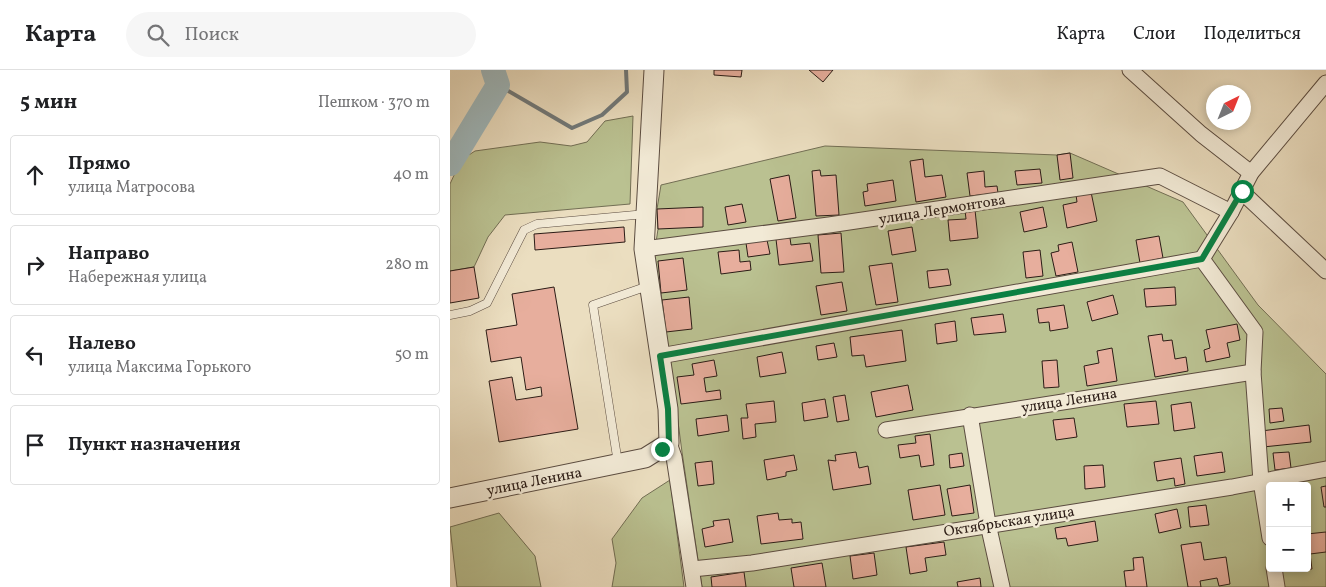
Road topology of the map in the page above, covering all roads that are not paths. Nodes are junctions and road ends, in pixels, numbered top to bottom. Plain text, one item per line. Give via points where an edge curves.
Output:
1 (654, 70) edge
2 (1130, 70) edge
3 (1326, 83) edge
4 (1251, 173) junction
5 (1242, 191) junction
6 (1231, 212) junction
7 (646, 214) junction
8 (644, 249) junction
9 (1202, 259) junction
10 (1326, 271) edge
11 (650, 285) junction
12 (450, 315) edge
13 (660, 356) junction
14 (1253, 372) junction
15 (970, 415) junction
16 (886, 430) dead end
17 (669, 444) junction
18 (618, 465) junction
19 (1326, 468) edge
20 (1261, 481) junction
21 (450, 498) edge
22 (988, 524) junction
23 (1268, 527) edge
24 (692, 569) junction
25 (1275, 572) edge
26 (694, 587) edge
27 (1002, 587) edge
28 (1277, 587) edge

1 - 7 street
2 - 4 street via 1201,134
3 - 4 street
4 - 5 street
5 - 6 street
5 - 10 street
6 - 8 street, улица Лермонтова via 1160,176
6 - 9 street
7 - 8 street
7 - 12 lane via 537,224 524,230 487,303
8 - 11 street
9 - 13 street
9 - 14 street via 1255,332
11 - 13 street
11 - 18 lane via 593,305
13 - 17 street via 668,409
14 - 15 street, улица Ленина
14 - 20 street
15 - 16 street, улица Ленина
15 - 22 street
17 - 18 street, улица Ленина via 645,458
17 - 24 street via 674,457
18 - 21 street, улица Ленина
19 - 20 street, Октябрьская улица
20 - 22 street, Октябрьская улица
20 - 23 street
22 - 24 street, Октябрьская улица via 752,563
22 - 27 street
24 - 26 street
25 - 28 street

